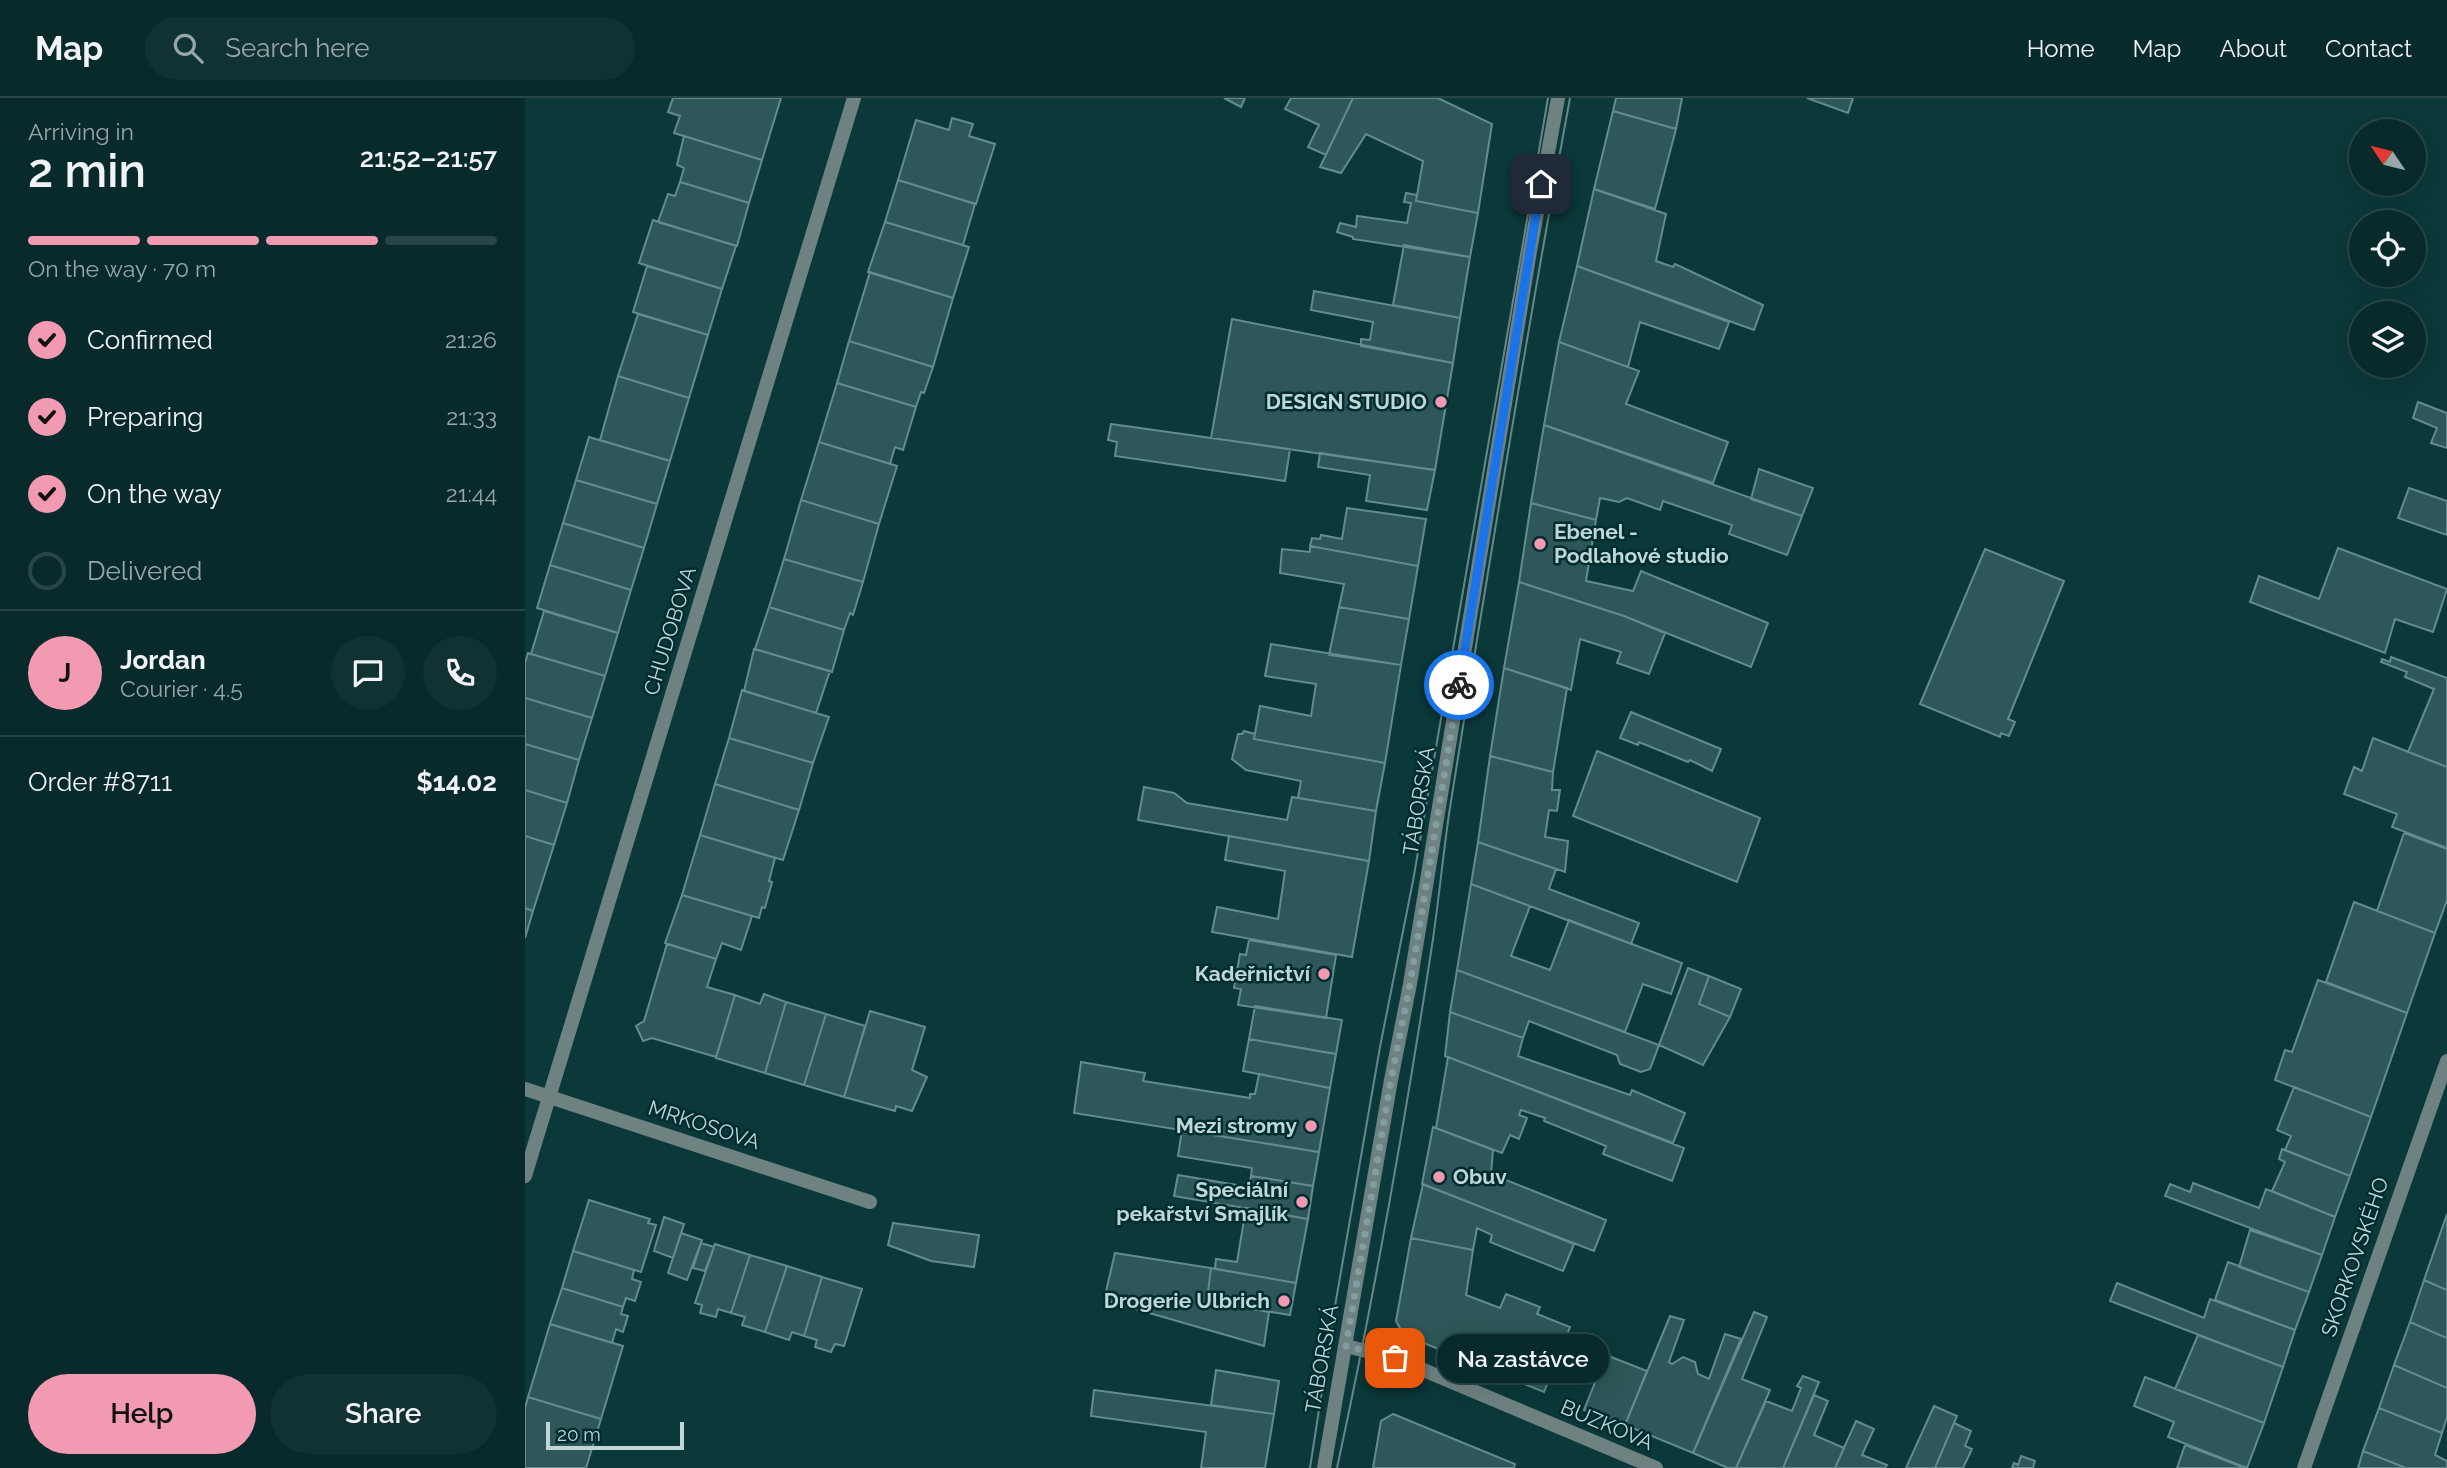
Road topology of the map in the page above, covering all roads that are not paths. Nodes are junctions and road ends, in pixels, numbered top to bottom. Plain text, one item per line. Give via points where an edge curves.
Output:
1 (854, 98) edge
2 (1558, 98) edge
3 (2447, 1061) edge
4 (525, 1089) edge
5 (549, 1097) junction
6 (525, 1176) edge
7 (870, 1202) dead end
8 (1346, 1346) junction
9 (1324, 1468) edge
10 (1656, 1468) edge
11 (2304, 1468) edge

1 - 5 street, CHUDOBOVA
2 - 8 street, TÁBORSKÁ
3 - 11 street, SKORKOVSKÉHO
4 - 5 street, MRKOSOVA
5 - 6 street, CHUDOBOVA
5 - 7 street, MRKOSOVA
8 - 9 street, TÁBORSKÁ
8 - 10 street, BUZKOVA via 1395,1358

